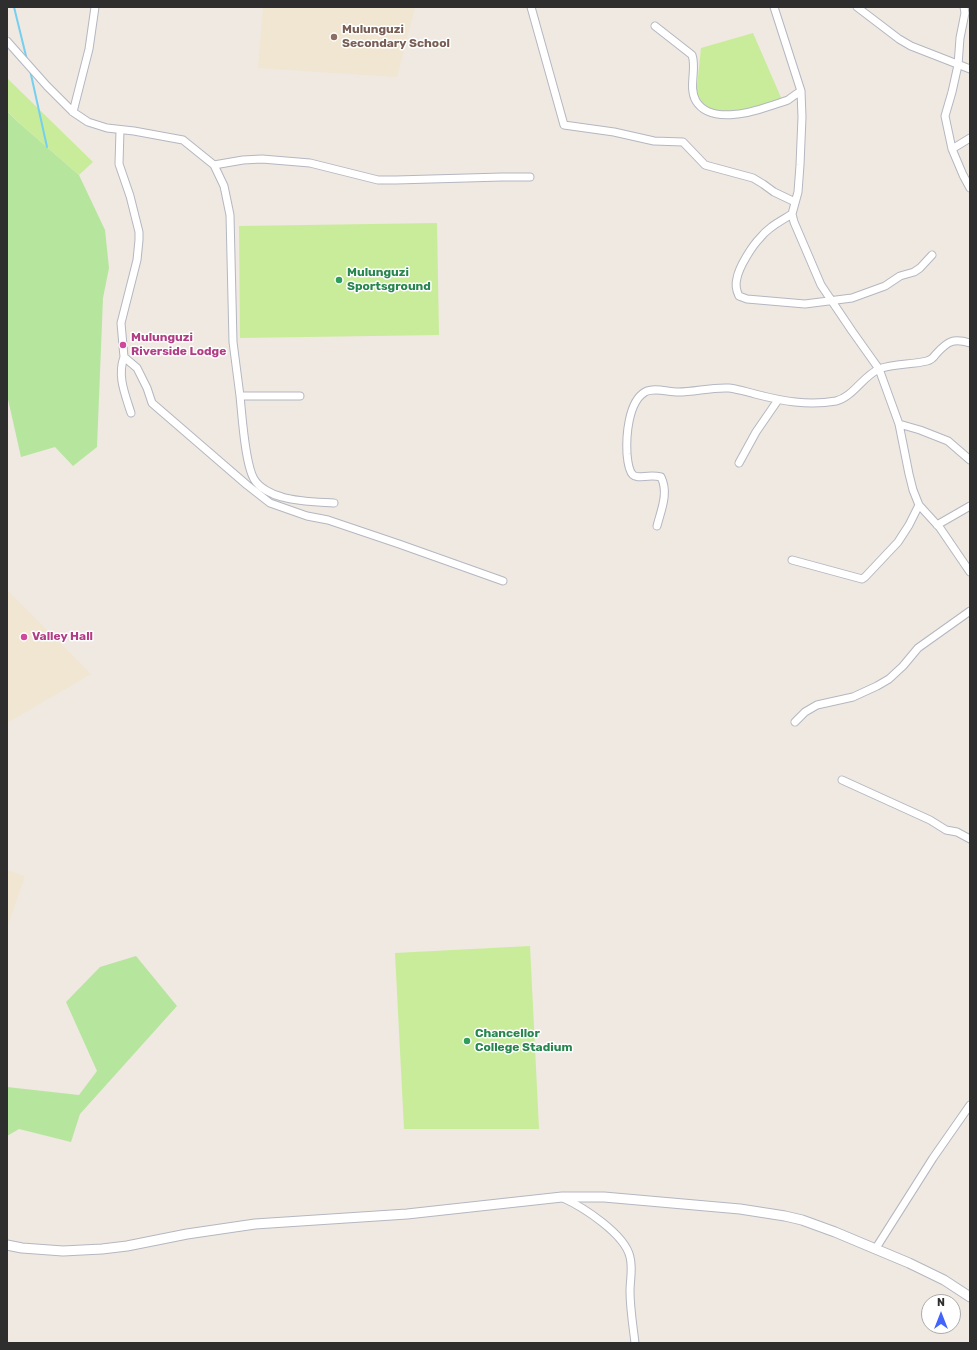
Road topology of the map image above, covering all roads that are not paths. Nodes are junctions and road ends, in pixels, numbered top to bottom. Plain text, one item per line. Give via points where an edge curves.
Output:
1 (95, 7) edge
2 (531, 7) edge
3 (774, 7) edge
4 (857, 7) edge
5 (964, 7) edge
6 (655, 26) dead end
7 (7, 41) edge
8 (958, 64) junction
9 (970, 69) edge
10 (801, 91) junction
11 (73, 112) junction
12 (120, 130) junction
13 (970, 138) edge
14 (952, 149) junction
15 (214, 165) junction
16 (530, 177) dead end
17 (970, 188) edge
18 (795, 202) junction
19 (792, 214) junction
20 (932, 255) dead end
21 (831, 301) junction
22 (970, 343) edge
23 (124, 357) junction
24 (879, 369) junction
25 (240, 396) junction
26 (300, 396) dead end
27 (778, 400) junction
28 (131, 412) dead end
29 (899, 424) junction
30 (970, 460) edge
31 (739, 463) dead end
32 (334, 503) dead end
33 (919, 505) junction
34 (970, 506) edge
35 (937, 525) junction
36 (657, 526) dead end
37 (792, 560) dead end
38 (970, 572) edge
39 (503, 581) dead end
40 (970, 611) edge
41 (795, 722) dead end
42 (842, 780) dead end
43 (970, 839) edge
44 (970, 1105) edge
45 (562, 1197) junction
46 (7, 1245) edge
47 (876, 1248) junction
48 (970, 1296) edge
49 (635, 1343) edge

1 - 11 street via 89,49
2 - 18 street via 564,125 654,141 683,142 705,165 753,178
3 - 10 street
4 - 8 street via 911,46
5 - 8 street
6 - 10 street via 692,55 693,89 696,100 705,110 718,114 737,114 787,100
7 - 11 street
8 - 9 street
8 - 14 street via 945,116
10 - 18 street via 800,165
11 - 12 street via 88,122
12 - 15 street via 183,140
12 - 23 street via 119,164 139,232 137,260 121,324
13 - 14 street
14 - 17 street
15 - 16 street via 262,159 310,163 378,180
15 - 25 street via 224,186 230,215 233,342
18 - 19 street
19 - 21 street via 821,285
19 - 21 street via 759,238 737,278 736,290 739,296 747,299 804,304
20 - 21 street via 914,272 900,276 885,286 852,298
21 - 24 street
22 - 24 street via 953,341 946,344 928,361
23 - 28 street via 121,380
23 - 39 street via 137,368 152,403 270,503 307,516 328,520
24 - 27 street via 852,392 838,400 818,404
24 - 29 street
25 - 26 street
25 - 32 street via 249,468 255,480 265,489 281,497
27 - 31 street
27 - 36 street via 730,388 679,392 653,390 645,392 637,400 627,428 627,460 634,476 656,476 661,477 663,481 665,497
29 - 30 street via 948,440
29 - 33 street via 905,458
33 - 35 street
33 - 37 street via 898,542 865,578
34 - 35 street
35 - 38 street
40 - 41 street via 918,648 889,679 854,697 817,705
42 - 43 street
44 - 47 street
45 - 46 street via 407,1214 255,1224 102,1249 63,1250
45 - 47 street via 604,1197 740,1209 785,1216
45 - 49 street via 599,1220 629,1252
47 - 48 street via 944,1280

